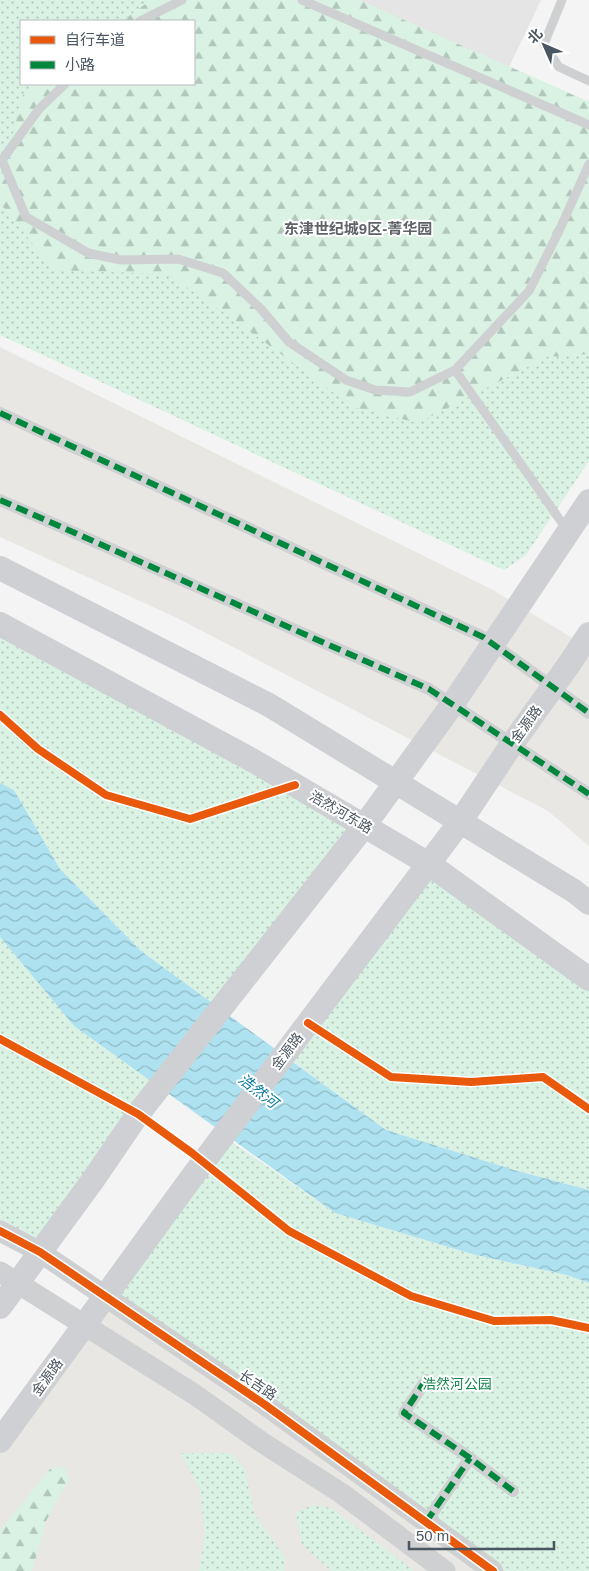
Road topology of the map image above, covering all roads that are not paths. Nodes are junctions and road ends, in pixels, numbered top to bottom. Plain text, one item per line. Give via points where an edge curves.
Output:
1 (182, 0) edge
2 (302, 0) edge
3 (562, 0) edge
4 (142, 20) edge
5 (589, 81) edge
6 (64, 85) edge
7 (589, 125) edge
8 (1, 159) edge
9 (589, 164) edge
10 (455, 370) junction
11 (0, 413) edge
12 (0, 500) edge
13 (589, 501) edge
14 (568, 532) junction
15 (0, 568) edge
16 (0, 624) edge
17 (589, 634) edge
18 (493, 644) junction
19 (553, 687) junction
20 (452, 705) junction
21 (589, 713) edge
22 (512, 744) junction
23 (395, 782) junction
24 (589, 794) edge
25 (460, 822) junction
26 (364, 826) junction
27 (428, 864) junction
28 (589, 902) edge
29 (589, 979) edge
30 (0, 1231) edge
31 (40, 1252) junction
32 (9, 1277) edge
33 (105, 1296) junction
34 (0, 1307) edge
35 (84, 1325) junction
36 (426, 1380) dead end
37 (0, 1441) edge
38 (470, 1458) junction
39 (513, 1490) dead end
40 (426, 1522) junction
41 (445, 1571) edge
42 (493, 1571) edge

1 - 4 lane
2 - 7 lane
3 - 5 lane via 544,44 558,67
6 - 8 lane via 40,109
8 - 10 lane via 26,217 88,252 121,260 178,259 223,273 261,309 289,342 346,380 376,390 410,392
9 - 10 lane via 529,292
10 - 14 lane
11 - 18 street via 484,637
12 - 20 street via 429,689
13 - 14 main road
14 - 18 main road
15 - 23 main road via 269,705
16 - 26 main road, 浩然河东路 via 252,760
17 - 19 main road, 金源路
18 - 19 street
18 - 20 main road
19 - 21 street
19 - 22 main road, 金源路
20 - 22 street
20 - 23 main road
22 - 24 street
22 - 25 main road, 金源路
23 - 25 main road
23 - 26 main road
25 - 27 main road, 金源路
25 - 28 main road
26 - 27 main road, 浩然河东路
26 - 31 main road via 138,1114
27 - 29 main road, 浩然河东路
27 - 33 main road, 金源路
30 - 31 street, 长吉路
31 - 32 main road
31 - 33 street, 长吉路
32 - 34 main road
32 - 35 street
33 - 35 main road, 金源路
33 - 40 street, 长吉路 via 264,1404
35 - 37 main road, 金源路
35 - 41 street via 341,1493
36 - 38 street via 404,1412
38 - 39 street
38 - 40 street
40 - 42 street, 长吉路

